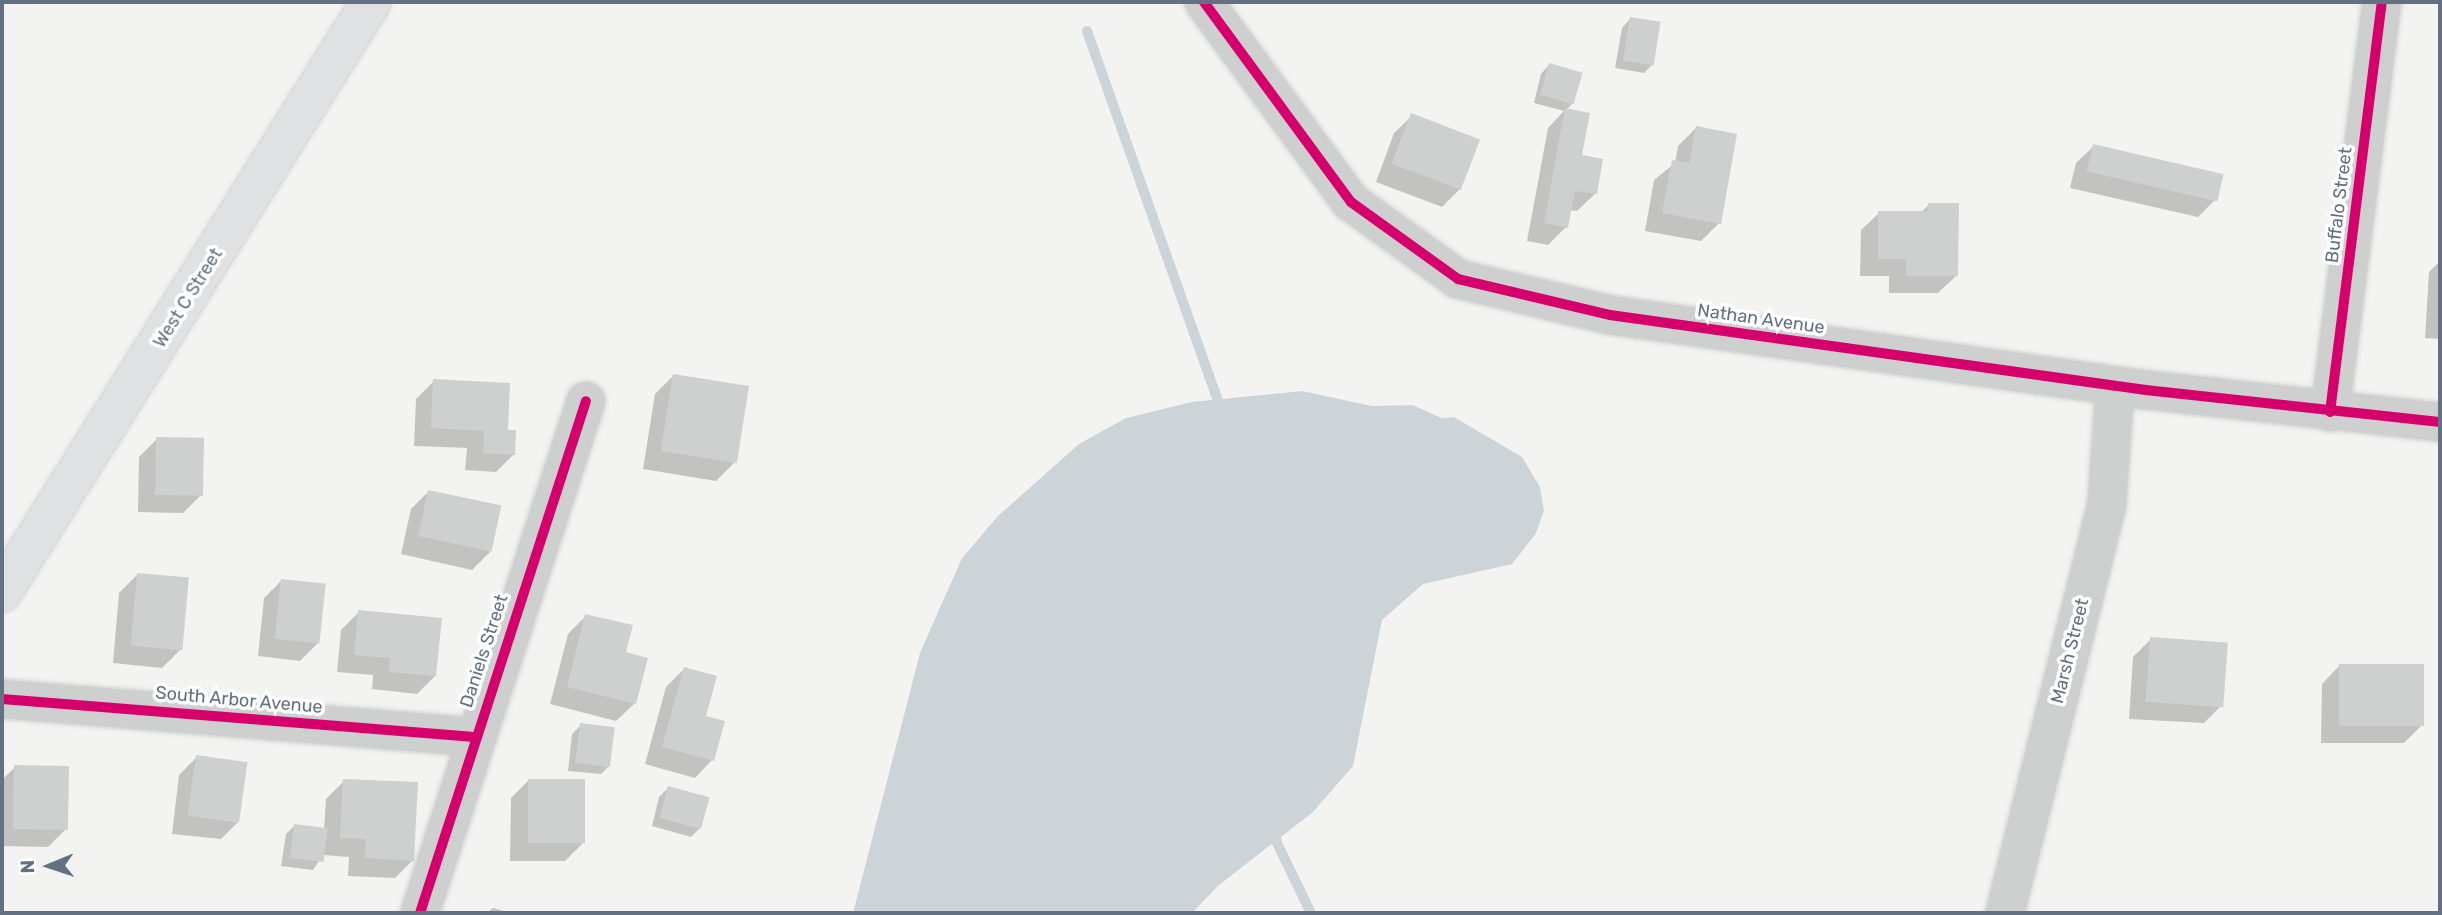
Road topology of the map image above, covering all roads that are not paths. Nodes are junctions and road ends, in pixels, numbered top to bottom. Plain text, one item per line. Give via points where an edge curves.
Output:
1 (371, 2) edge
2 (1204, 2) edge
3 (2382, 2) edge
4 (2115, 386) junction
5 (586, 401) dead end
6 (2330, 412) junction
7 (2440, 422) edge
8 (2, 592) edge
9 (2, 698) edge
10 (474, 737) junction
11 (420, 913) edge
12 (2005, 913) edge

1 - 8 main road, West C Street
2 - 4 street, Nathan Avenue via 1351,202 1458,279 1610,315
3 - 6 street, Buffalo Street
4 - 6 street, Nathan Avenue
4 - 12 street, Marsh Street via 2107,503
5 - 10 street, Daniels Street
6 - 7 street, Nathan Avenue
9 - 10 street, South Arbor Avenue
10 - 11 street, Daniels Street

